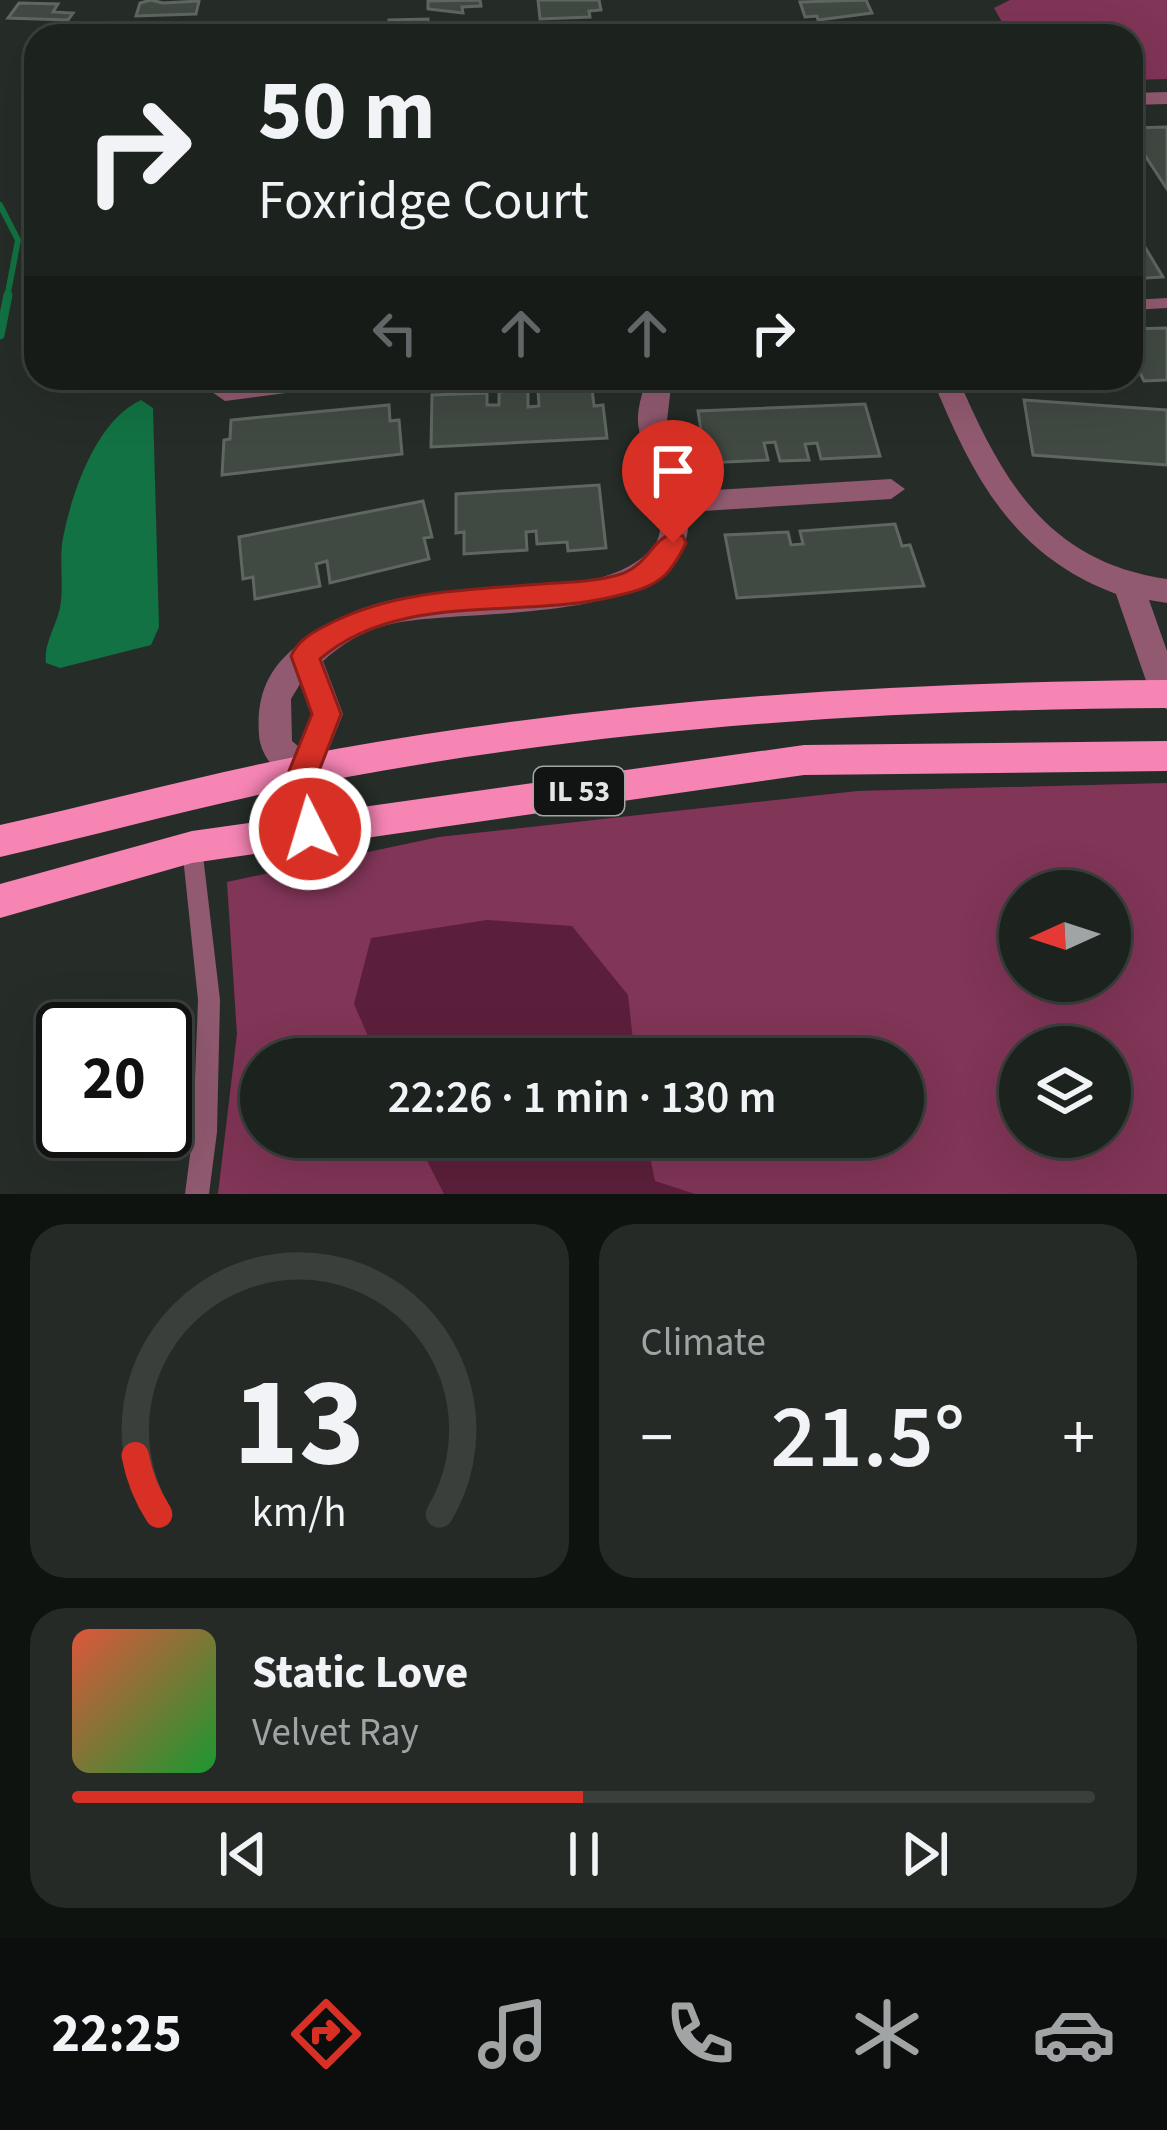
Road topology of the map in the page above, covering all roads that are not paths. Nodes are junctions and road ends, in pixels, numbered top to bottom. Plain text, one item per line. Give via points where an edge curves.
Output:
1 (240, 390) edge
2 (656, 390) edge
3 (950, 390) edge
4 (225, 392) dead end
5 (892, 490) dead end
6 (671, 503) junction
7 (1130, 590) junction
8 (1167, 591) edge
9 (305, 656) junction
10 (1167, 694) edge
11 (1167, 755) edge
12 (304, 771) junction
13 (310, 829) junction
14 (0, 841) edge
15 (192, 848) junction
16 (0, 902) edge
17 (197, 1194) edge

1 - 4 street
2 - 6 street via 651,416
3 - 7 street via 1012,511 1055,550
5 - 6 street
6 - 9 street via 673,543 656,568 633,581 369,617
7 - 8 street
7 - 10 street
9 - 12 street via 327,714
9 - 12 street via 276,693 276,748
10 - 12 main road, IL 53 via 997,695 638,720
11 - 13 main road, IL 53 via 804,760
12 - 13 lane
12 - 14 main road, IL 53
13 - 15 main road, IL 53
15 - 16 main road, IL 53
15 - 17 lane via 209,1000

